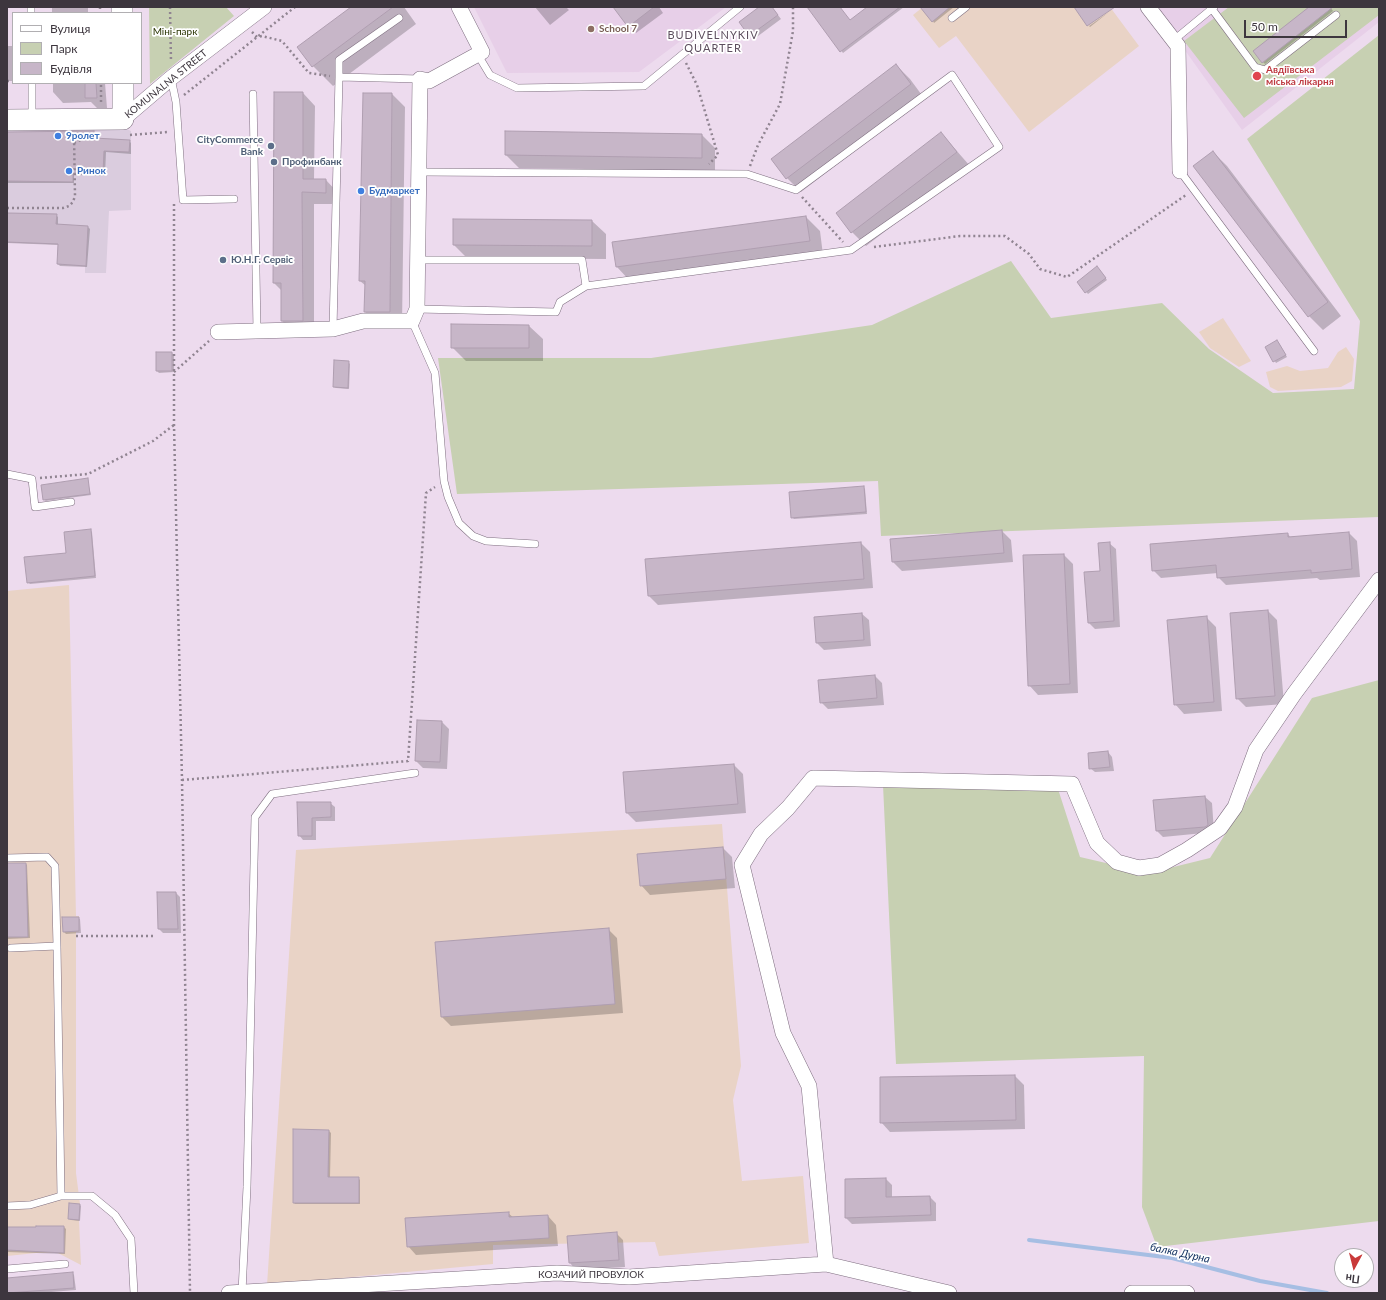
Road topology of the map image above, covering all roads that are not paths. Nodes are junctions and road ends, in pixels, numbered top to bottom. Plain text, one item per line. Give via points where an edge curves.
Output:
1 (264, 7) edge
2 (459, 7) edge
3 (740, 7) edge
4 (966, 7) edge
5 (1148, 7) edge
6 (1213, 8) edge
7 (1336, 15) dead end
8 (399, 18) dead end
9 (952, 18) dead end
10 (1174, 40) junction
11 (478, 54) junction
12 (338, 77) junction
13 (171, 78) junction
14 (420, 79) junction
15 (32, 84) edge
16 (123, 84) edge
17 (253, 94) dead end
18 (123, 119) junction
19 (7, 120) edge
20 (32, 120) junction
21 (1180, 171) joint
22 (418, 172) junction
23 (234, 199) dead end
24 (418, 260) junction
25 (586, 286) junction
26 (414, 315) junction
27 (333, 329) junction
28 (257, 331) junction
29 (218, 332) road end
30 (1314, 351) dead end
31 (7, 474) edge
32 (72, 502) dead end
33 (535, 544) dead end
34 (1379, 580) edge
35 (415, 773) dead end
36 (7, 858) edge
37 (57, 946) junction
38 (11, 948) dead end
39 (61, 1196) junction
40 (7, 1206) edge
41 (65, 1264) dead end
42 (826, 1264) junction
43 (7, 1269) edge
44 (236, 1292) edge
45 (134, 1293) edge
46 (949, 1293) edge
47 (1132, 1293) edge
48 (1187, 1293) edge

1 - 13 street, KOMUNALNA STREET
2 - 11 street via 482,52
3 - 11 lane via 644,86 517,88 490,75
4 - 9 lane
5 - 10 street
6 - 7 lane via 1255,67 1265,70
6 - 10 lane
8 - 12 lane via 339,60
10 - 21 street via 1178,46
11 - 14 street via 429,81
12 - 14 lane
12 - 27 lane
13 - 18 street, KOMUNALNA STREET
13 - 23 lane via 176,102 182,200
14 - 22 street
15 - 20 lane
16 - 18 main road
17 - 28 lane
18 - 20 main road, KOMUNALNA STREET
19 - 20 main road, KOMUNALNA STREET
21 - 30 lane
22 - 24 street
22 - 25 lane via 748,174 796,190 952,75 999,147 850,250
24 - 25 lane via 582,260
24 - 26 street
25 - 26 lane via 560,302 556,312
26 - 27 street via 363,321
26 - 33 lane via 435,373 444,481 459,524 473,536 486,541
27 - 28 street
28 - 29 street
31 - 32 lane via 32,479 35,507
34 - 42 street via 1294,694 1256,750 1235,807 1220,828 1160,865 1139,868 1117,862 1097,843 1072,784 813,778 788,808 761,834 742,865 783,1033 809,1086
35 - 44 lane via 272,794 255,817 247,1187
36 - 37 lane via 47,857 55,866
37 - 38 lane
37 - 39 lane
39 - 40 lane via 30,1205
39 - 45 lane via 92,1196 115,1215 131,1239
41 - 43 lane
42 - 44 street, КОЗАЧИЙ ПРОВУЛОК via 629,1277 557,1273
42 - 46 street, КОЗАЧИЙ ПРОВУЛОК
47 - 48 street

